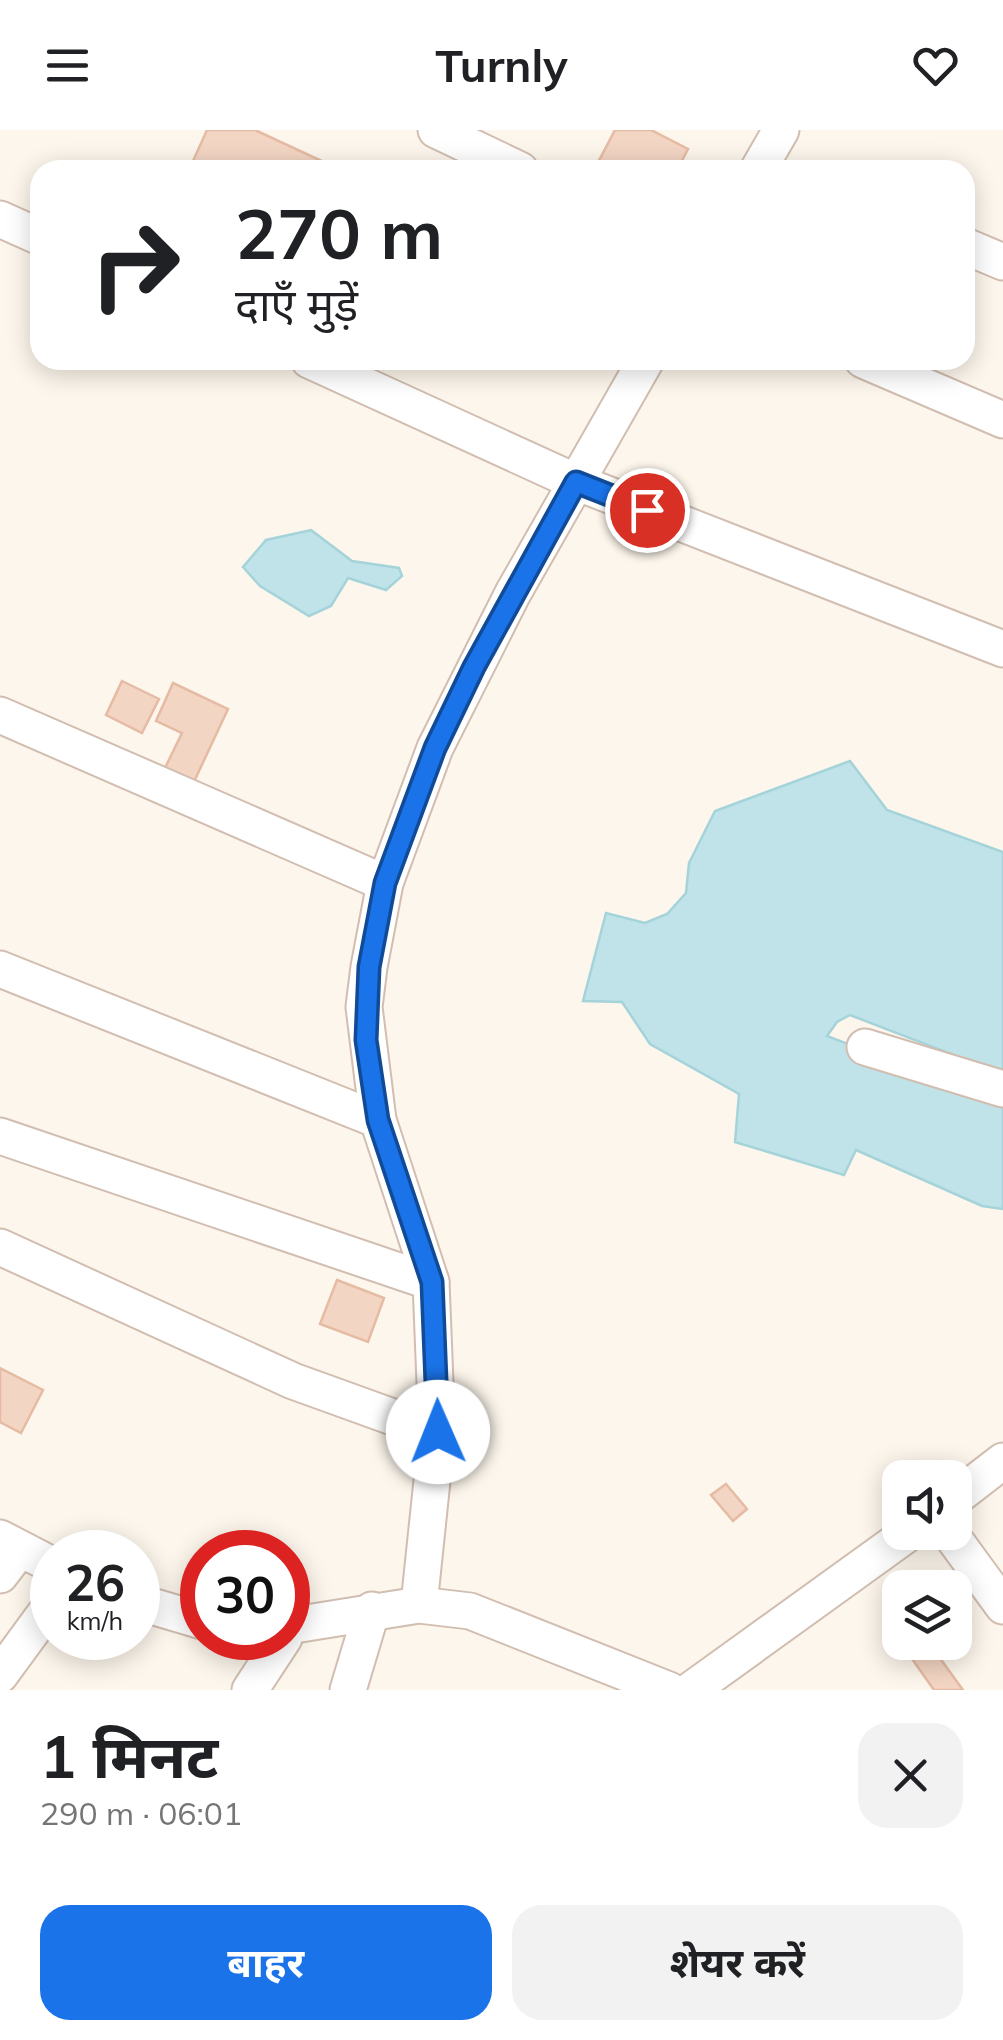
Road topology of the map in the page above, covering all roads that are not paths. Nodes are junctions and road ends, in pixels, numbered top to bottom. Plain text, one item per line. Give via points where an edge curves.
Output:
1 (436, 130) edge
2 (781, 130) edge
3 (499, 160) edge
4 (771, 160) edge
5 (0, 219) edge
6 (30, 232) edge
7 (975, 250) edge
8 (1003, 262) edge
9 (331, 370) edge
10 (640, 370) edge
11 (886, 370) edge
12 (1003, 420) edge
13 (576, 482) junction
14 (1003, 650) edge
15 (0, 716) edge
16 (385, 883) junction
17 (0, 969) edge
18 (865, 1048) dead end
19 (1003, 1089) edge
20 (378, 1120) junction
21 (0, 1136) edge
22 (0, 1247) edge
23 (432, 1282) junction
24 (438, 1432) junction
25 (1003, 1460) edge
26 (972, 1485) edge
27 (885, 1550) edge
28 (962, 1550) edge
29 (418, 1606) junction
30 (1003, 1606) edge
31 (372, 1610) junction
32 (310, 1625) edge
33 (30, 1634) edge
34 (269, 1660) edge
35 (0, 1675) edge
36 (250, 1690) edge
37 (348, 1690) edge
38 (670, 1690) edge
39 (691, 1690) edge

1 - 3 street
2 - 4 street
5 - 6 street
7 - 8 street
9 - 13 street
10 - 13 street
11 - 12 street
13 - 14 street
13 - 16 street via 442,732
15 - 16 street
16 - 20 street via 364,1008
17 - 20 street
18 - 19 street
20 - 23 street
21 - 23 street
22 - 24 street via 293,1381
23 - 24 street
24 - 29 street
25 - 26 street
27 - 39 street
28 - 30 street
29 - 31 street
29 - 38 street via 488,1616
31 - 32 street
31 - 37 street
33 - 35 street
34 - 36 street

